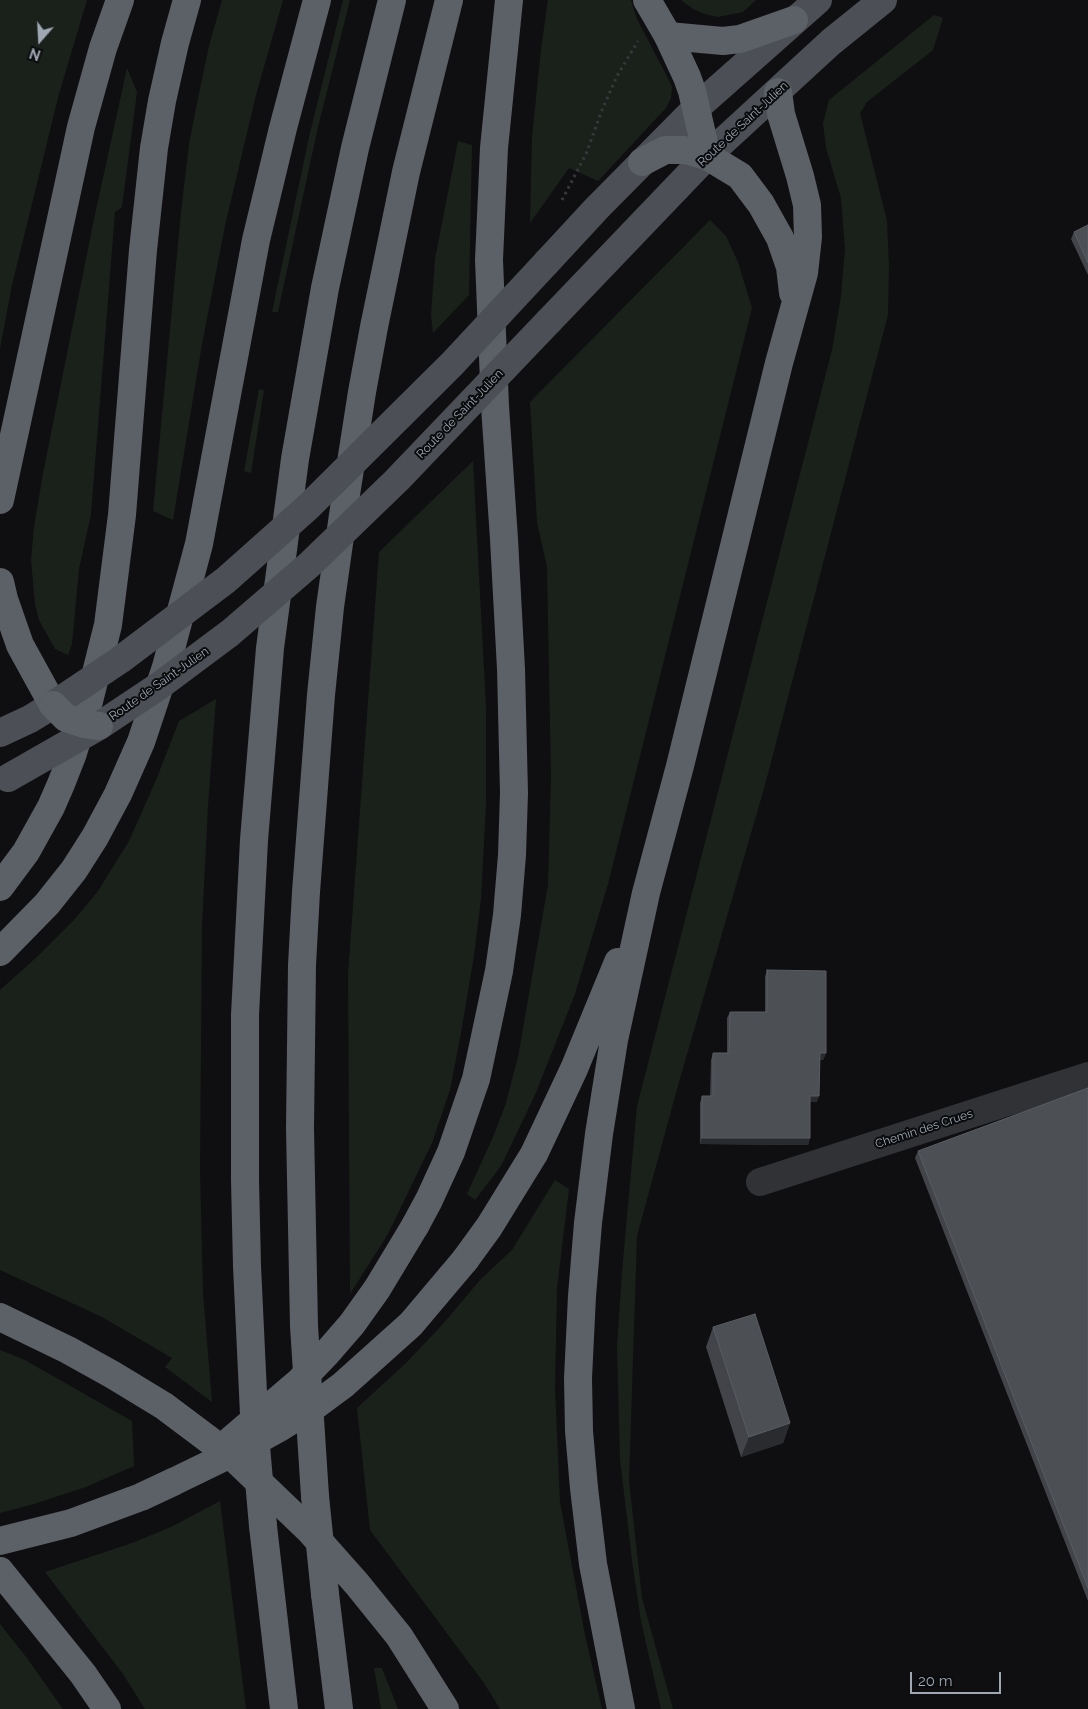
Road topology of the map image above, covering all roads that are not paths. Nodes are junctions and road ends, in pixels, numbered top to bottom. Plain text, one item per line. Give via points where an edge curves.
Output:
1 (120, 0) edge
2 (187, 0) edge
3 (317, 0) edge
4 (392, 0) edge
5 (449, 0) edge
6 (509, 0) edge
7 (647, 0) edge
8 (818, 0) edge
9 (883, 0) edge
10 (794, 20) junction
11 (655, 35) junction
12 (778, 92) junction
13 (695, 109) junction
14 (707, 156) junction
15 (642, 162) junction
16 (793, 309) junction
17 (0, 500) edge
18 (0, 582) edge
19 (48, 696) junction
20 (99, 726) junction
21 (0, 733) edge
22 (4, 780) edge
23 (0, 887) edge
24 (646, 893) junction
25 (0, 952) edge
26 (1088, 1076) edge
27 (760, 1182) dead end
28 (0, 1317) edge
29 (173, 1482) junction
30 (0, 1541) edge
31 (0, 1571) edge
32 (107, 1709) edge
33 (284, 1709) edge
34 (339, 1709) edge
35 (444, 1709) edge
36 (621, 1709) edge

1 - 17 highway via 81,127
2 - 23 highway via 162,100 154,148 122,515 108,625 89,701 61,784 26,852
3 - 25 highway via 256,240 199,544 151,714 118,794 95,837 47,904
4 - 33 highway, bridge via 355,148 325,288 295,459 270,648 254,840 245,1015 246,1247 255,1435
5 - 34 highway, bridge via 404,181 362,392 330,607 305,901 300,1119 304,1326 315,1496
6 - 29 highway, bridge via 494,148 489,260 511,669 514,792 508,915 483,1052 469,1102 437,1184 377,1290 352,1324 299,1382
7 - 11 highway, bridge
8 - 10 main road
9 - 12 main road, Route de Saint-Julien via 831,42
10 - 11 highway via 723,42
10 - 13 main road
11 - 13 highway via 687,77
12 - 14 main road, Route de Saint-Julien
12 - 16 highway via 808,216 804,273
13 - 14 highway
13 - 15 main road
14 - 15 highway via 686,150 665,150
14 - 16 highway via 740,176 770,219 790,268
14 - 20 main road, Route de Saint-Julien, bridge via 397,480 309,566 230,633
15 - 19 main road, bridge via 452,364 308,508 226,580 120,660
16 - 24 highway
18 - 19 highway via 20,645
19 - 20 highway, bridge via 66,718
19 - 21 main road via 30,719
20 - 22 main road, Route de Saint-Julien, bridge
24 - 29 highway, bridge via 542,1138 512,1192 465,1260 411,1324 344,1385 281,1427
24 - 36 highway via 614,1040 599,1134 588,1223 578,1378 579,1431 593,1564
26 - 27 street, Chemin des Crues
28 - 35 highway via 113,1374 164,1406 236,1460 310,1531 357,1584 399,1636
29 - 30 highway via 71,1523
31 - 32 highway

